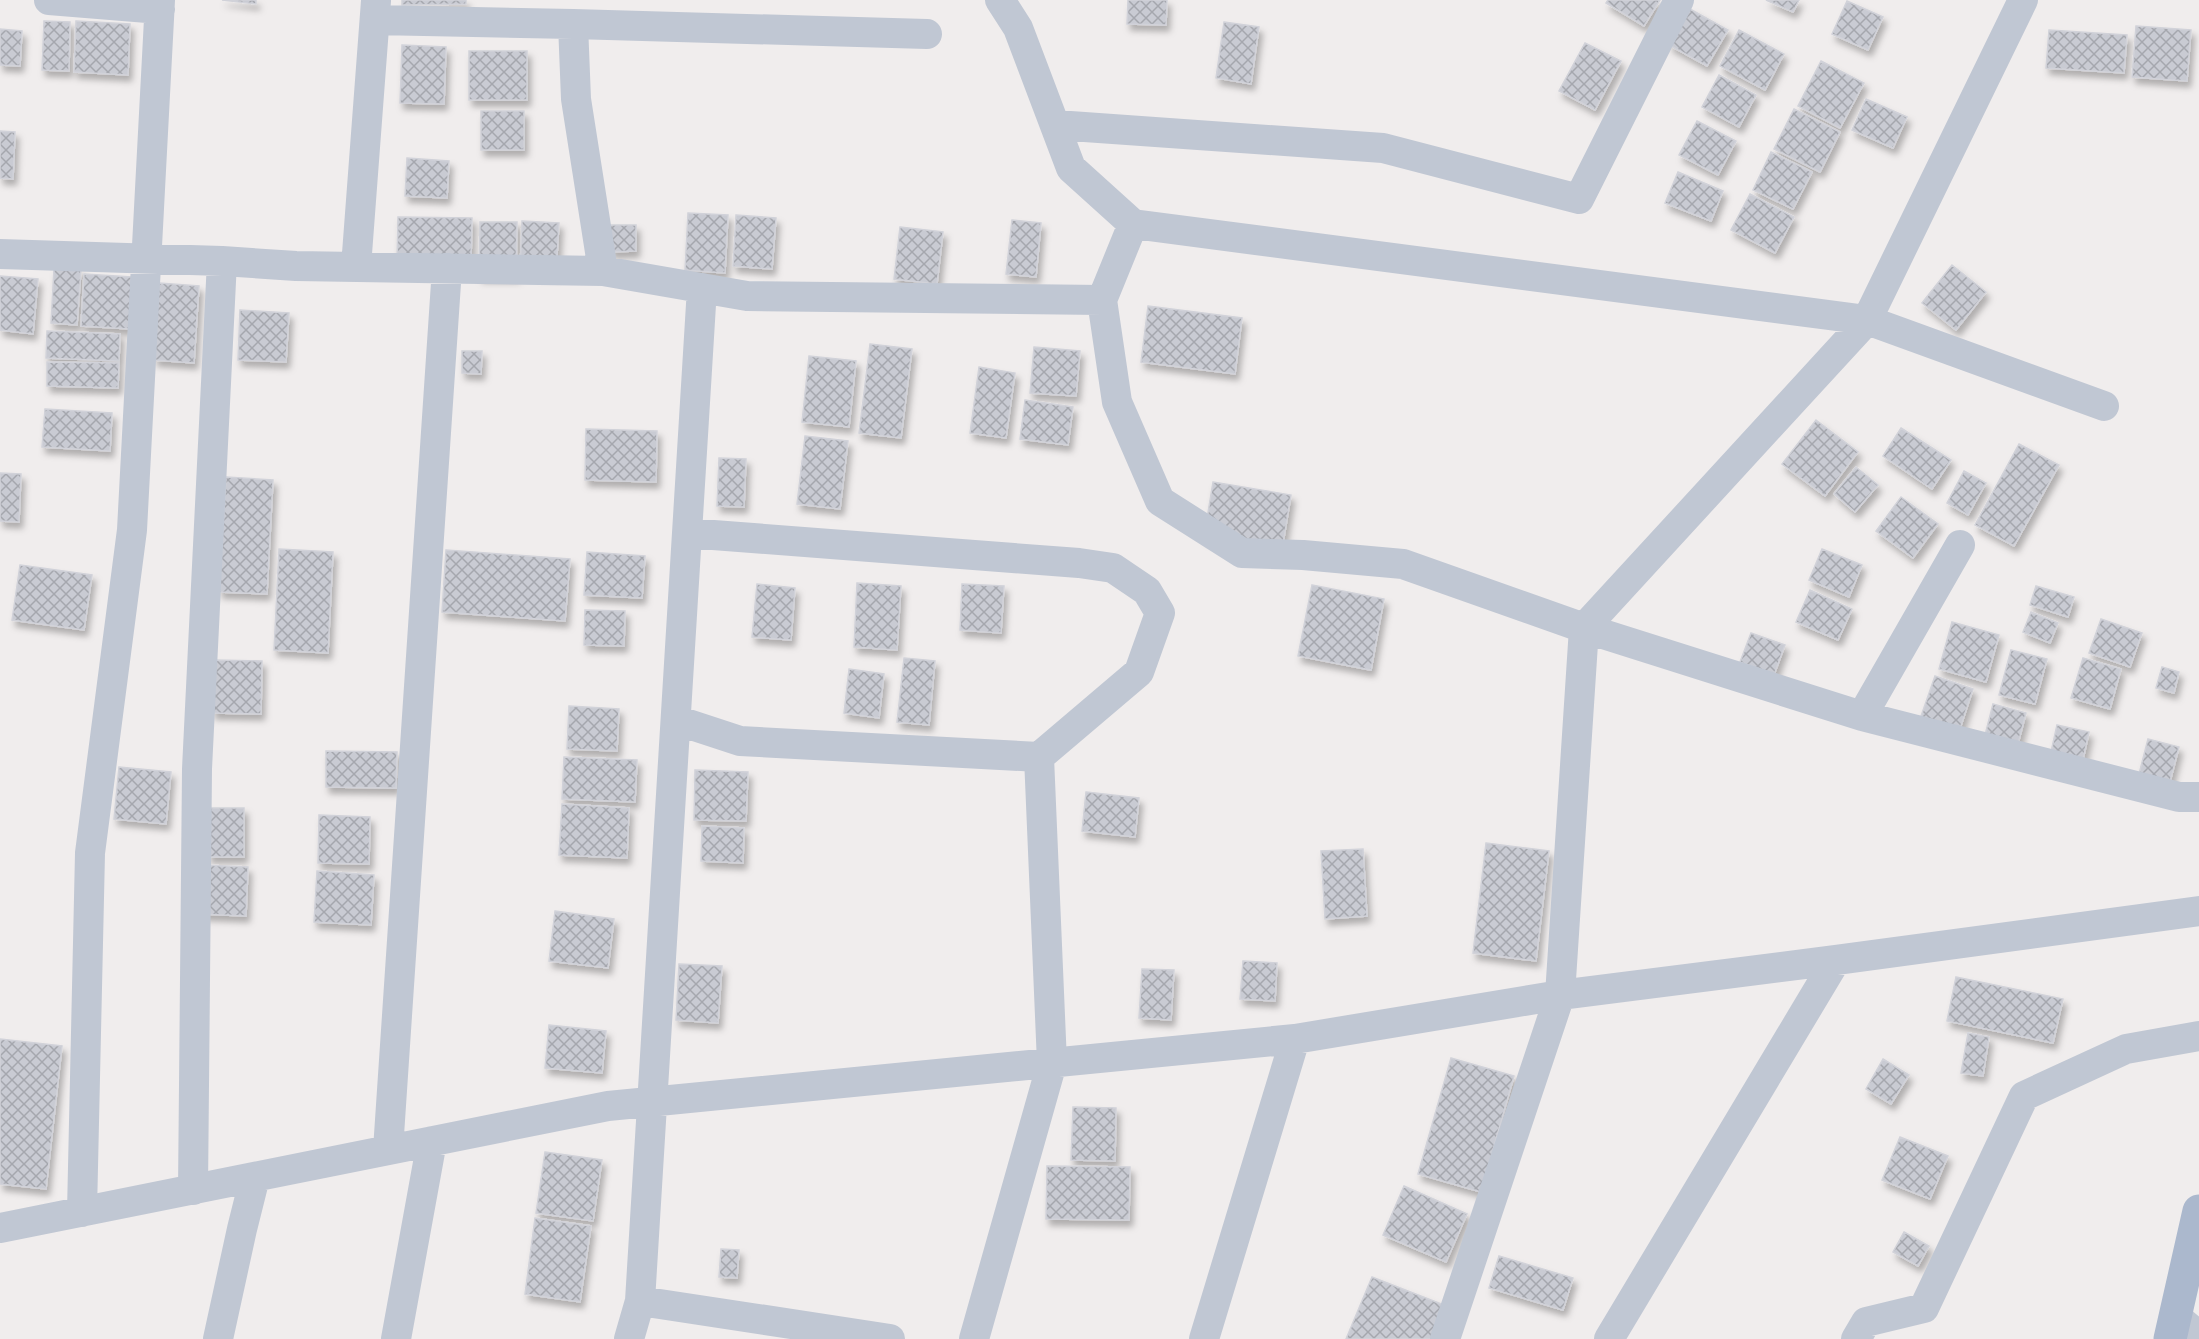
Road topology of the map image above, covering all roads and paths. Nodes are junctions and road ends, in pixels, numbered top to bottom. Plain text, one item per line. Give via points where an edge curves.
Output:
1 (49, 0) edge
2 (1000, 0) edge
3 (1679, 0) edge
4 (2024, 0) edge
5 (160, 5) edge
6 (376, 10) edge
7 (573, 24) junction
8 (927, 34) dead end
9 (1056, 125) junction
10 (1133, 224) junction
11 (0, 254) edge
12 (146, 259) junction
13 (222, 261) junction
14 (356, 267) junction
15 (447, 268) junction
16 (603, 271) junction
17 (702, 288) junction
18 (1102, 300) junction
19 (1867, 320) junction
20 (2104, 406) dead end
21 (687, 533) junction
22 (1960, 545) dead end
23 (1584, 628) junction
24 (1862, 716) junction
25 (676, 720) junction
26 (1039, 757) junction
27 (2199, 797) edge
28 (2193, 913) edge
29 (1836, 960) junction
30 (1560, 995) junction
31 (2199, 1036) edge
32 (1295, 1039) junction
33 (1052, 1063) junction
34 (653, 1102) junction
35 (432, 1142) junction
36 (388, 1150) junction
37 (255, 1177) junction
38 (193, 1190) junction
39 (2199, 1211) edge
40 (82, 1212) junction
41 (0, 1228) edge
42 (640, 1301) junction
43 (2181, 1330) edge
44 (1206, 1338) edge
45 (218, 1339) edge
46 (396, 1339) edge
47 (629, 1339) edge
48 (890, 1339) edge
49 (974, 1339) edge
50 (1445, 1339) edge
51 (1609, 1339) edge
52 (1856, 1339) edge

1 - 5 street
2 - 9 street via 1018,28
3 - 9 street via 1579,199 1383,148
4 - 19 street
5 - 12 street
6 - 7 street
6 - 14 street
7 - 8 street
7 - 16 street via 576,99
9 - 10 street via 1071,168
10 - 18 street
10 - 19 street
11 - 12 street
12 - 13 street
12 - 40 street via 132,530 90,853
13 - 14 street
13 - 38 street via 197,769
14 - 15 street
15 - 16 street
15 - 36 street
16 - 17 street
17 - 18 street via 747,296
17 - 21 street
18 - 23 street via 1117,402 1160,501 1242,553 1403,564
19 - 20 street
19 - 23 street
21 - 25 street
21 - 26 street via 1113,568 1147,591 1160,613 1138,672
22 - 24 street
23 - 24 street
23 - 30 street
24 - 27 street via 2179,796
25 - 26 street via 740,741
25 - 34 street
26 - 33 street
28 - 29 street
29 - 30 street
29 - 51 street
30 - 32 street
30 - 50 street
31 - 52 street via 2126,1049 2024,1096 1924,1308 1866,1322
32 - 33 street
32 - 44 street
33 - 34 street
33 - 49 street
34 - 35 street via 608,1106
34 - 42 street
35 - 36 street
35 - 46 street
36 - 37 street
37 - 38 street
37 - 45 street
38 - 40 street
39 - 43 main road
40 - 41 street
42 - 47 street
42 - 48 street

